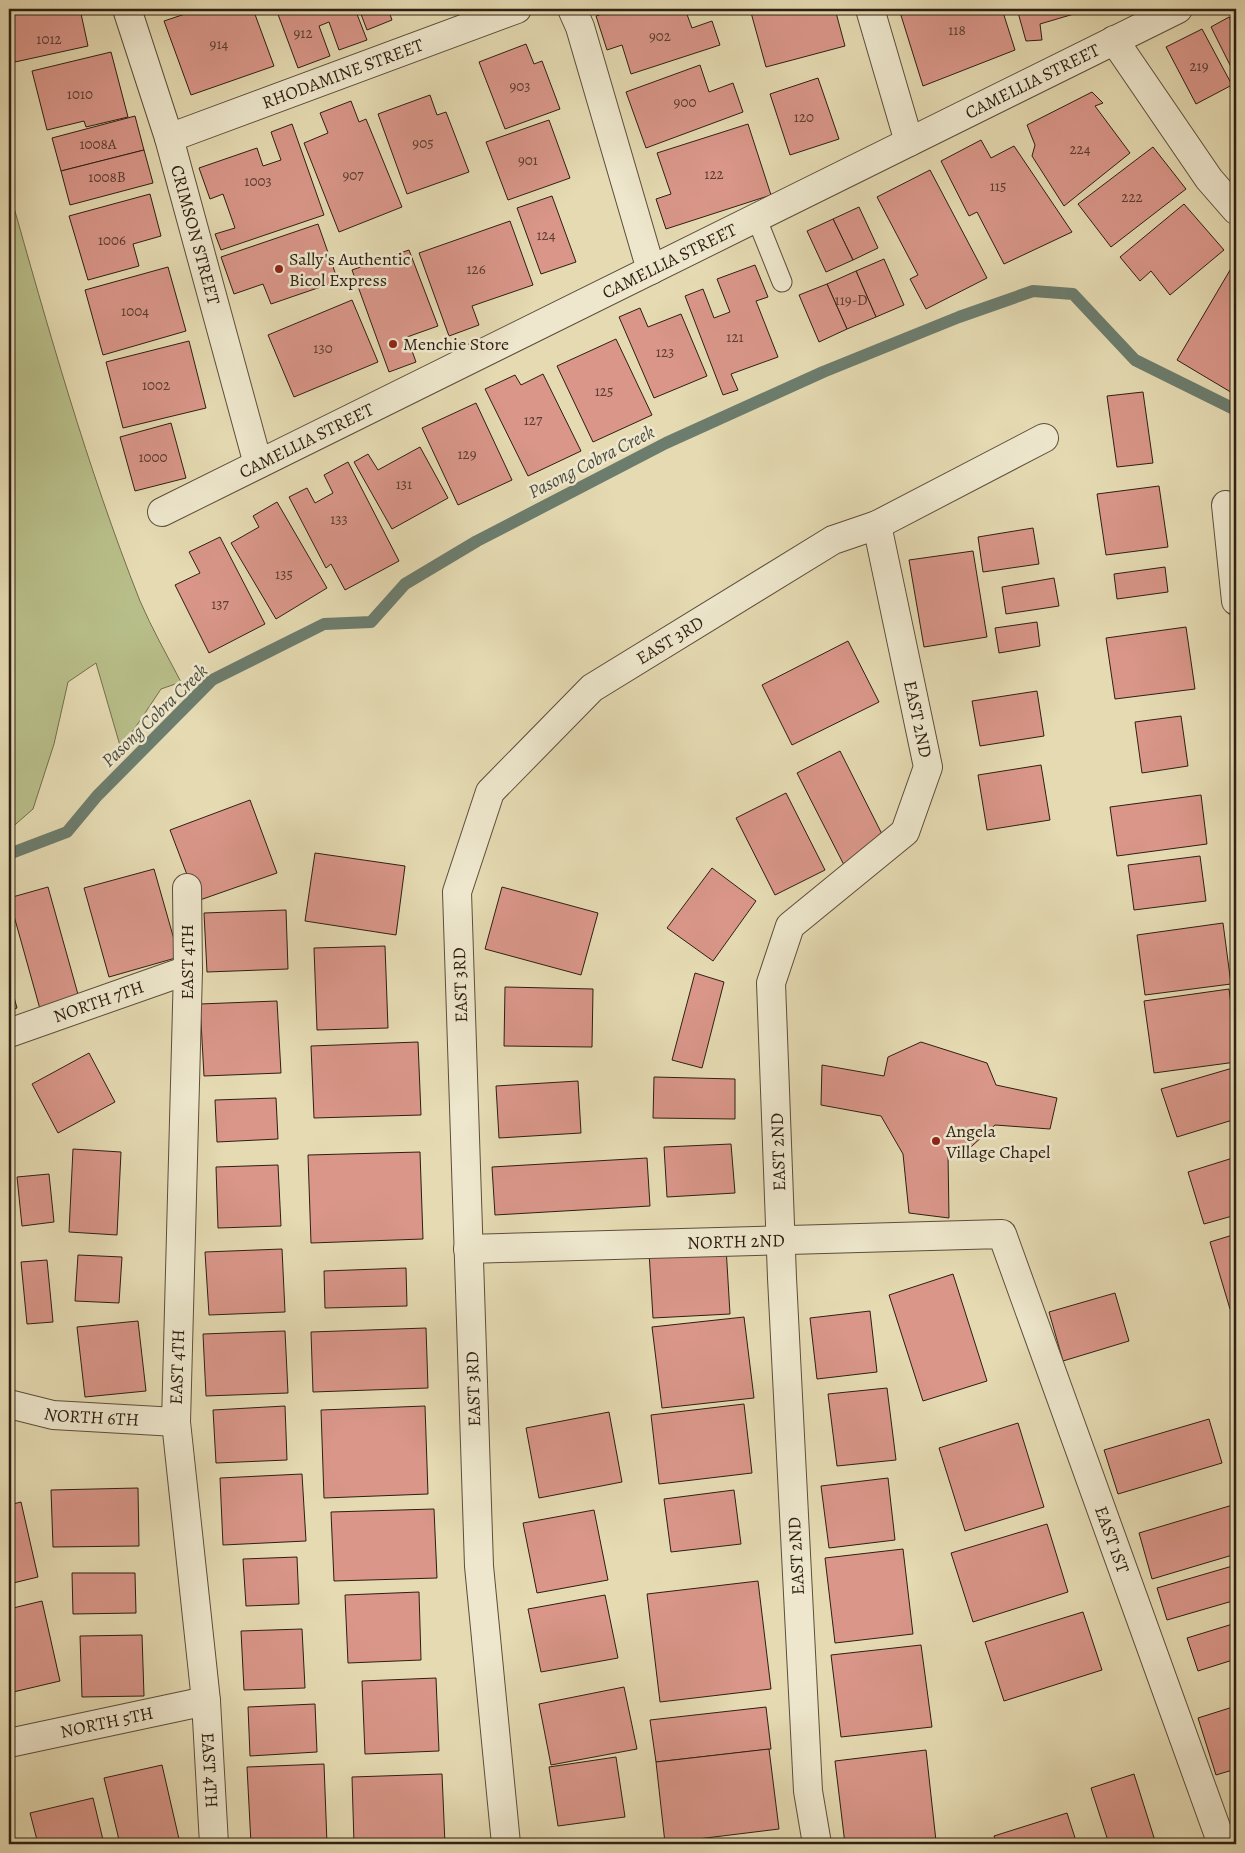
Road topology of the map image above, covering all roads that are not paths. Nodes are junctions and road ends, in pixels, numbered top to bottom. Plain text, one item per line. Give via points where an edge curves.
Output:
1 (127, 9) edge
2 (517, 9) edge
3 (572, 9) edge
4 (870, 9) edge
5 (1178, 9) edge
6 (1114, 40) junction
7 (169, 138) junction
8 (909, 142) junction
9 (1236, 210) edge
10 (756, 217) junction
11 (651, 270) junction
12 (782, 282) dead end
13 (1044, 438) dead end
14 (258, 464) junction
15 (1231, 508) edge
16 (162, 512) dead end
17 (877, 524) junction
18 (1236, 601) edge
19 (187, 888) dead end
20 (188, 970) junction
21 (9, 1033) edge
22 (1002, 1234) joint
23 (781, 1241) junction
24 (468, 1249) junction
25 (9, 1404) edge
26 (176, 1422) junction
27 (206, 1701) junction
28 (9, 1744) edge
29 (214, 1844) edge
30 (506, 1844) edge
31 (817, 1844) edge
32 (1222, 1844) edge

1 - 7 street, CRIMSON STREET
2 - 7 street, RHODAMINE STREET
3 - 11 street
4 - 8 street
5 - 6 street, CAMELLIA STREET
6 - 8 street, CAMELLIA STREET
6 - 9 street via 1209,179
7 - 14 street, CRIMSON STREET
8 - 10 street, CAMELLIA STREET
10 - 11 street, CAMELLIA STREET
10 - 12 lane
11 - 14 street, CAMELLIA STREET
13 - 17 street, EAST 3RD
14 - 16 street, CAMELLIA STREET
15 - 18 street
17 - 23 street, EAST 2ND via 928,767 906,832 790,926 772,983
17 - 24 street, EAST 3RD via 833,540 592,688 490,792 457,892
19 - 20 street, EAST 4TH
20 - 21 street, NORTH 7TH
20 - 26 street, EAST 4TH
22 - 23 street, NORTH 2ND
22 - 32 street, EAST 1ST
23 - 24 street, NORTH 2ND
23 - 31 street, EAST 2ND via 808,1791
24 - 30 street, EAST 3RD via 478,1566
25 - 26 street, NORTH 6TH via 53,1415
26 - 27 street, EAST 4TH
27 - 28 street, NORTH 5TH
27 - 29 street, EAST 4TH

